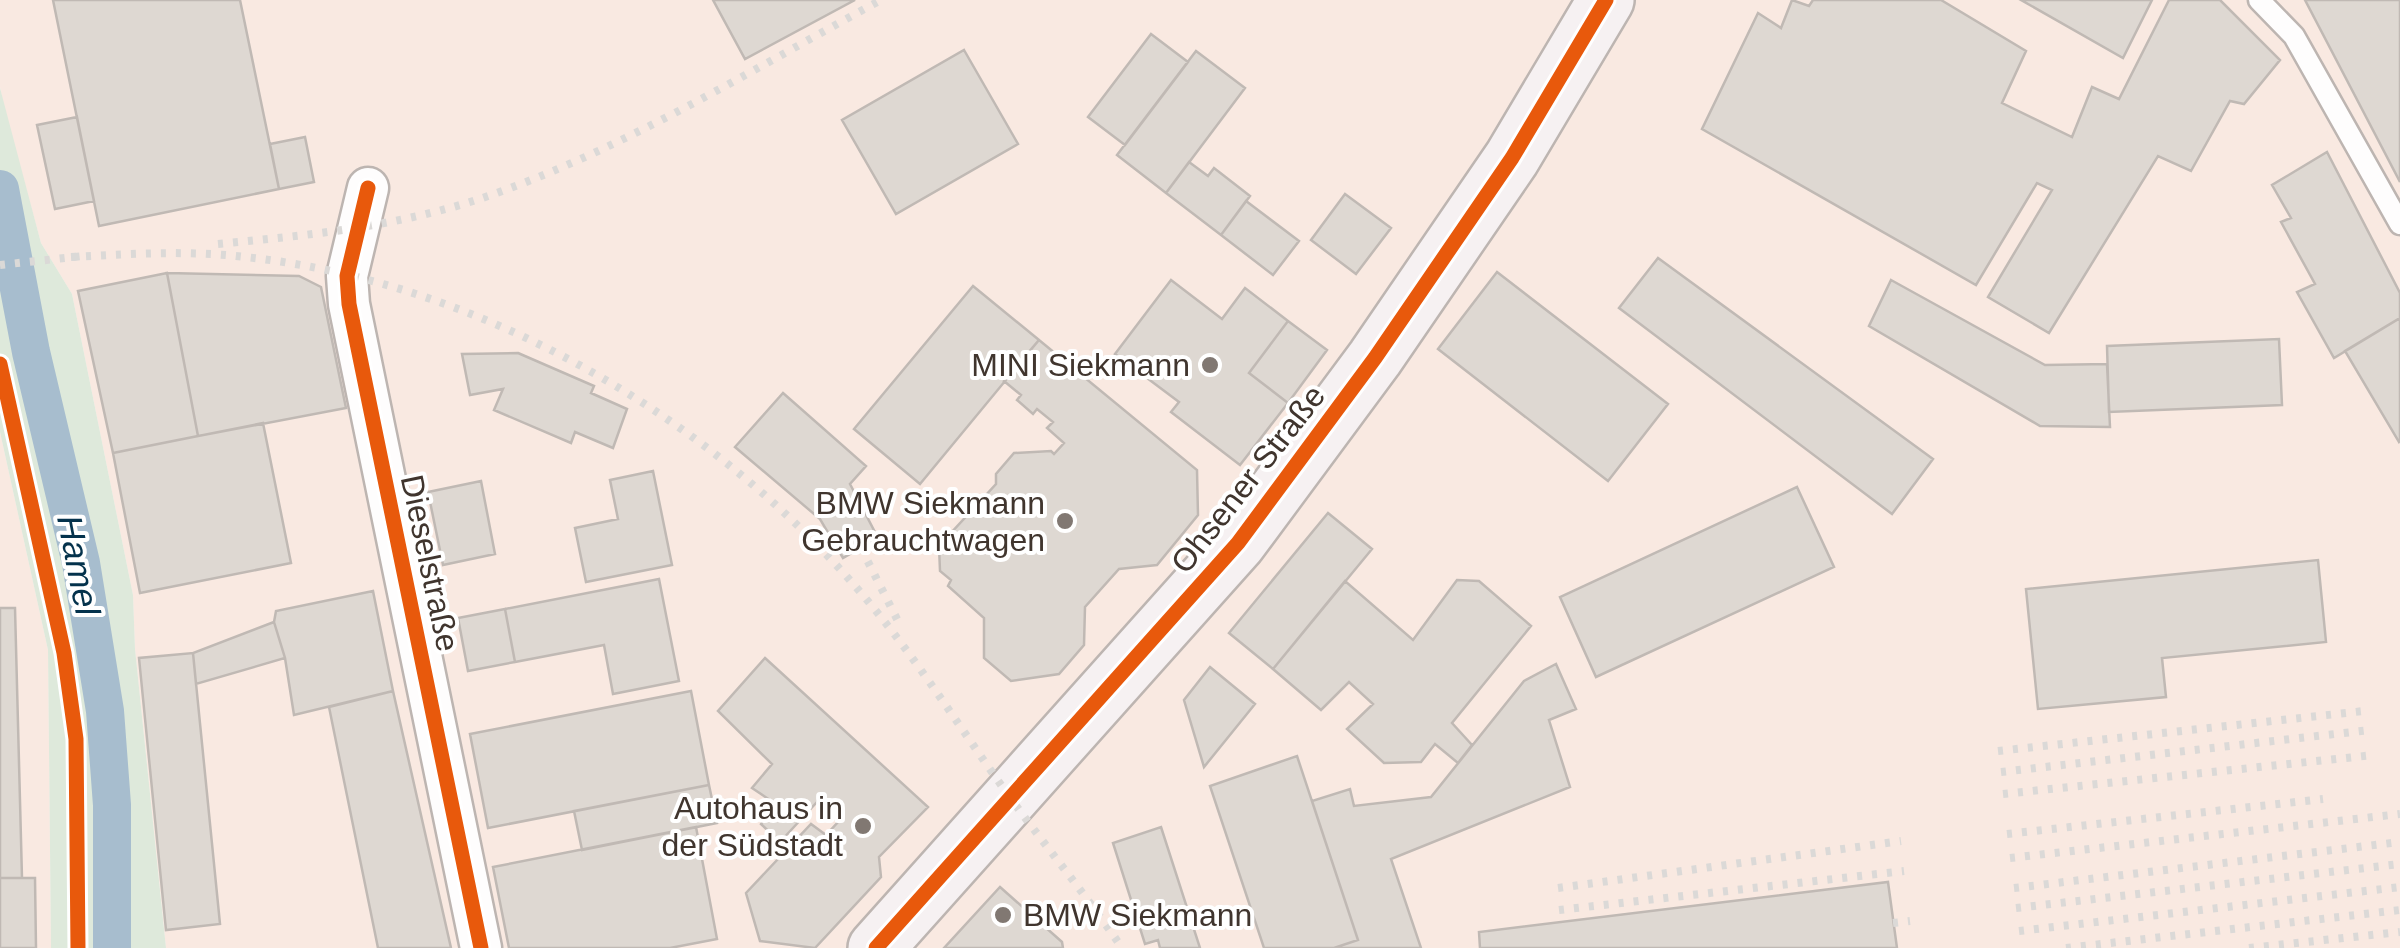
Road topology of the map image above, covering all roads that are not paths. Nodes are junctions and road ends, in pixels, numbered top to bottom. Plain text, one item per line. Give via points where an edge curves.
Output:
1 (1606, 0) edge
2 (2258, 0) edge
3 (368, 188) dead end
4 (2400, 224) edge
5 (481, 948) edge
6 (876, 948) edge

1 - 6 main road, Ohsener Straße via 1512,158 1238,543
2 - 4 lane via 2294,36
3 - 5 street, Dieselstraße via 347,276 349,304

